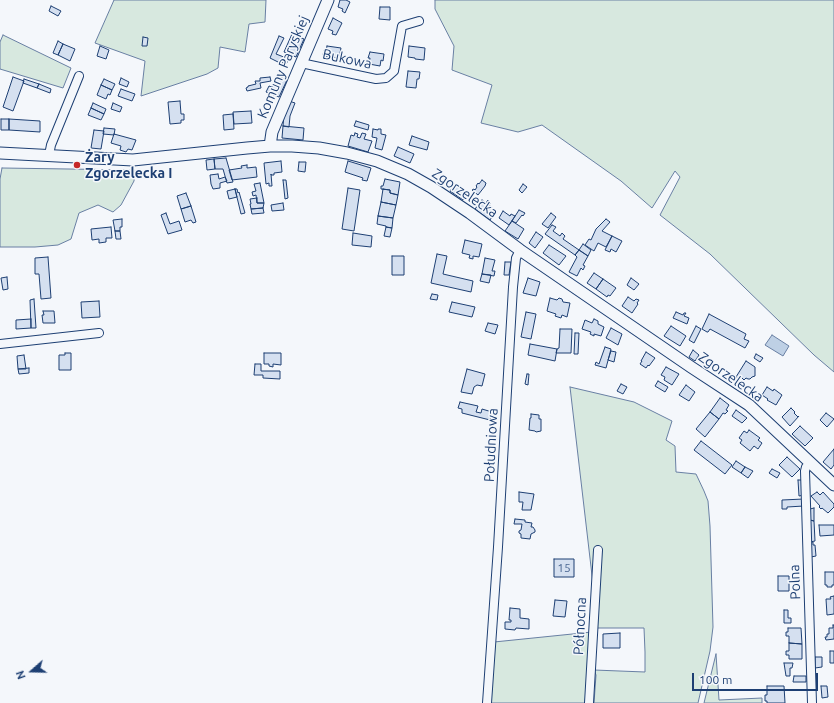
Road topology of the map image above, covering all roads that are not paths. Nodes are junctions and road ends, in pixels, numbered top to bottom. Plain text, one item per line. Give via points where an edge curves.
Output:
1 (328, 0) edge
2 (419, 21) dead end
3 (302, 63) junction
4 (79, 76) dead end
5 (270, 146) junction
6 (0, 153) edge
7 (49, 155) junction
8 (520, 250) junction
9 (99, 333) dead end
10 (0, 344) edge
11 (811, 462) junction
12 (834, 485) edge
13 (598, 550) dead end
14 (487, 703) edge
15 (589, 703) edge
16 (812, 703) edge

1 - 3 street, Komuny Paryskiej
2 - 3 street, Bukowa via 402,26 394,71 386,78 376,79
3 - 5 street, Komuny Paryskiej via 272,132
4 - 7 street
5 - 7 street, Zgorzelecka via 133,160
5 - 8 street, Zgorzelecka via 319,148 377,161 431,187 470,212
6 - 7 street, Zgorzelecka
8 - 11 street, Zgorzelecka via 749,405
8 - 14 street, Południowa via 516,258 513,287
9 - 10 street
11 - 12 street, Zgorzelecka
11 - 16 street, Polna via 805,471
13 - 15 street, Północna

